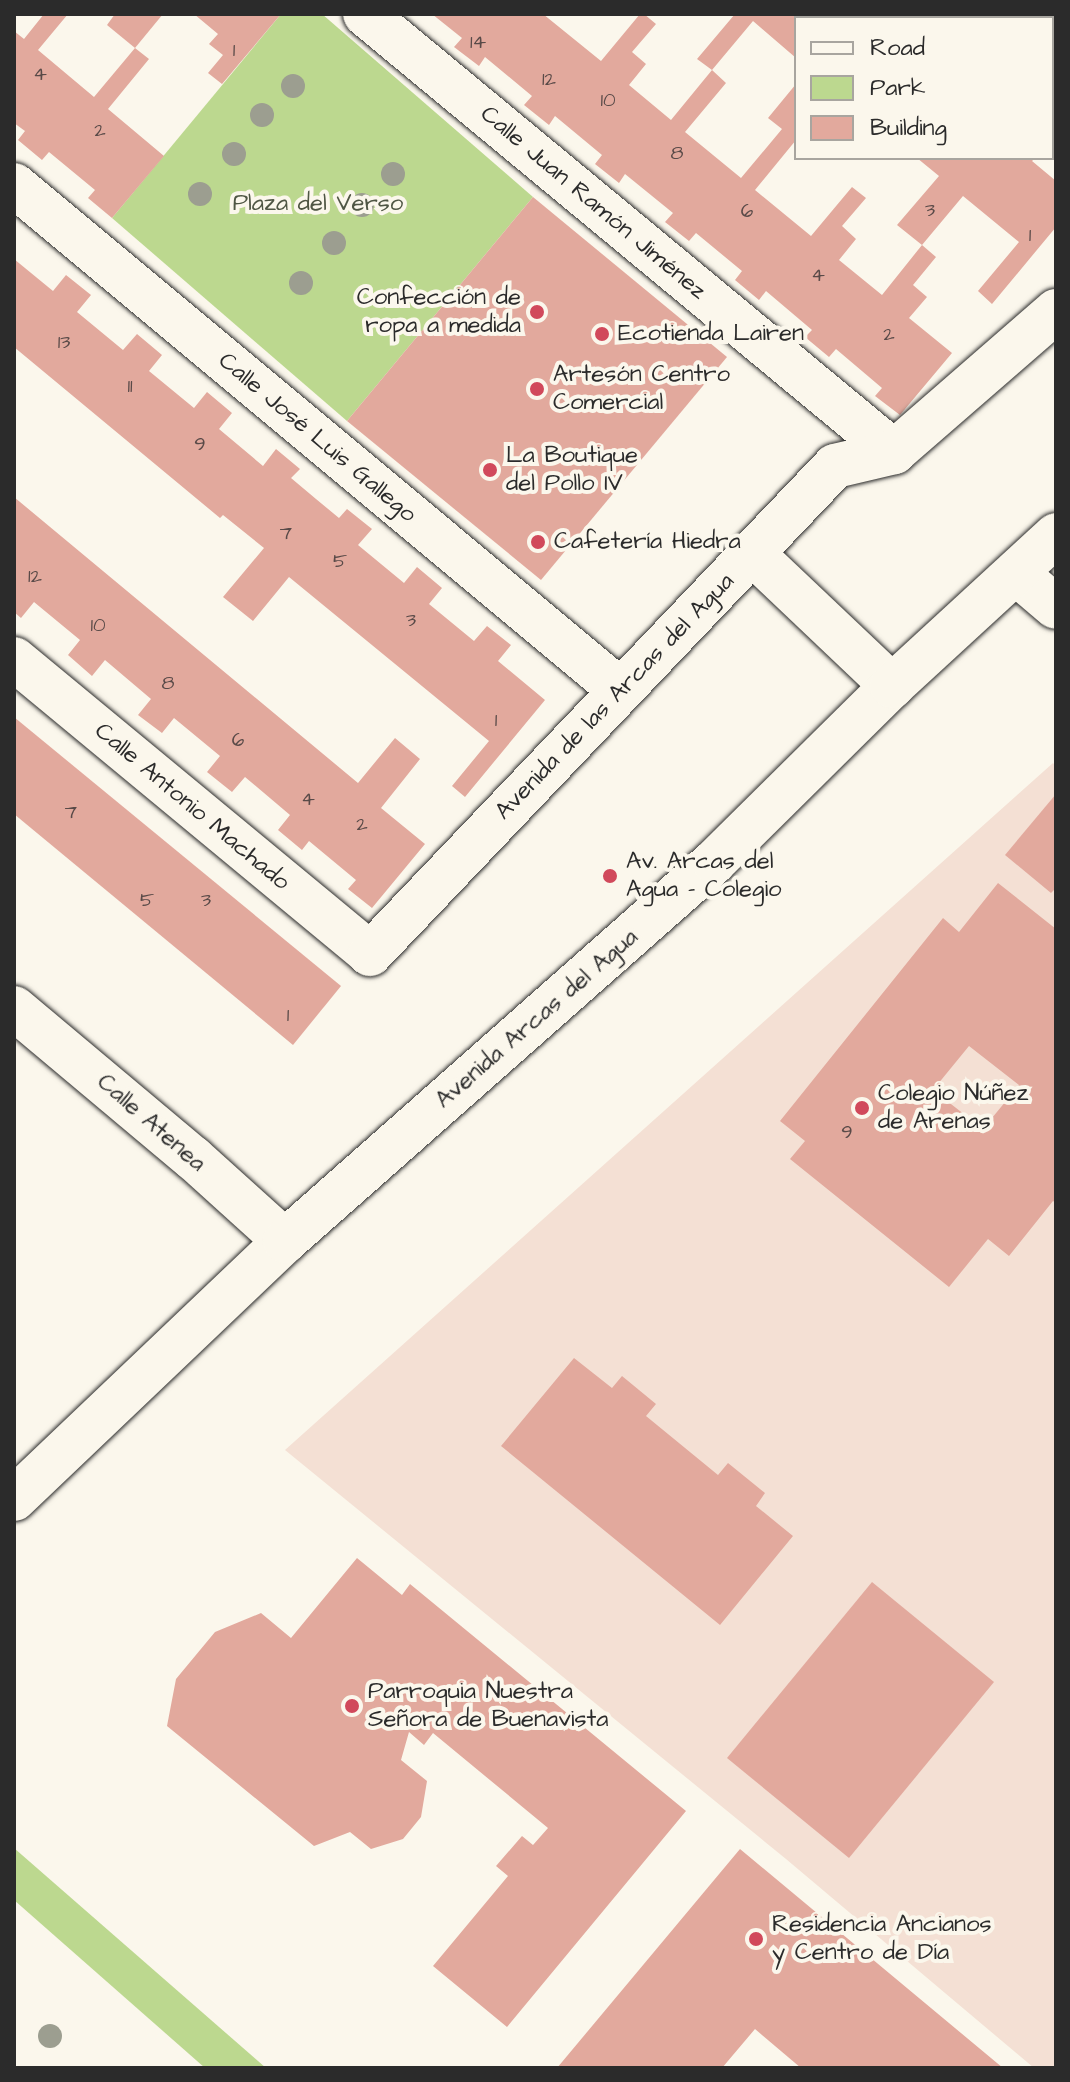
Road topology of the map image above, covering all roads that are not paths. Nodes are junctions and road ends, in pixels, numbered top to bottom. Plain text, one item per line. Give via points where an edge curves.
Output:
1 (365, 14) edge
2 (14, 185) edge
3 (1056, 311) edge
4 (894, 452) junction
5 (1056, 535) edge
6 (753, 554) junction
7 (1016, 573) junction
8 (1056, 607) edge
9 (14, 659) edge
10 (892, 686) junction
11 (620, 690) junction
12 (370, 954) joint
13 (14, 1008) edge
14 (285, 1241) junction
15 (14, 1499) edge

1 - 4 street, Calle Juan Ramón Jiménez
2 - 11 street, Calle José Luis Gallego
3 - 4 street, Avenida de las Arcas del Agua
4 - 6 street, Avenida de las Arcas del Agua via 835,466
5 - 7 street, Avenida Arcas del Agua
6 - 10 street
6 - 11 street, Avenida de las Arcas del Agua
7 - 8 street
7 - 10 street, Avenida Arcas del Agua
9 - 12 street, Calle Antonio Machado
10 - 14 street, Avenida Arcas del Agua via 681,892
11 - 12 street, Avenida de las Arcas del Agua
13 - 14 street, Calle Atenea
14 - 15 street, Avenida Arcas del Agua

